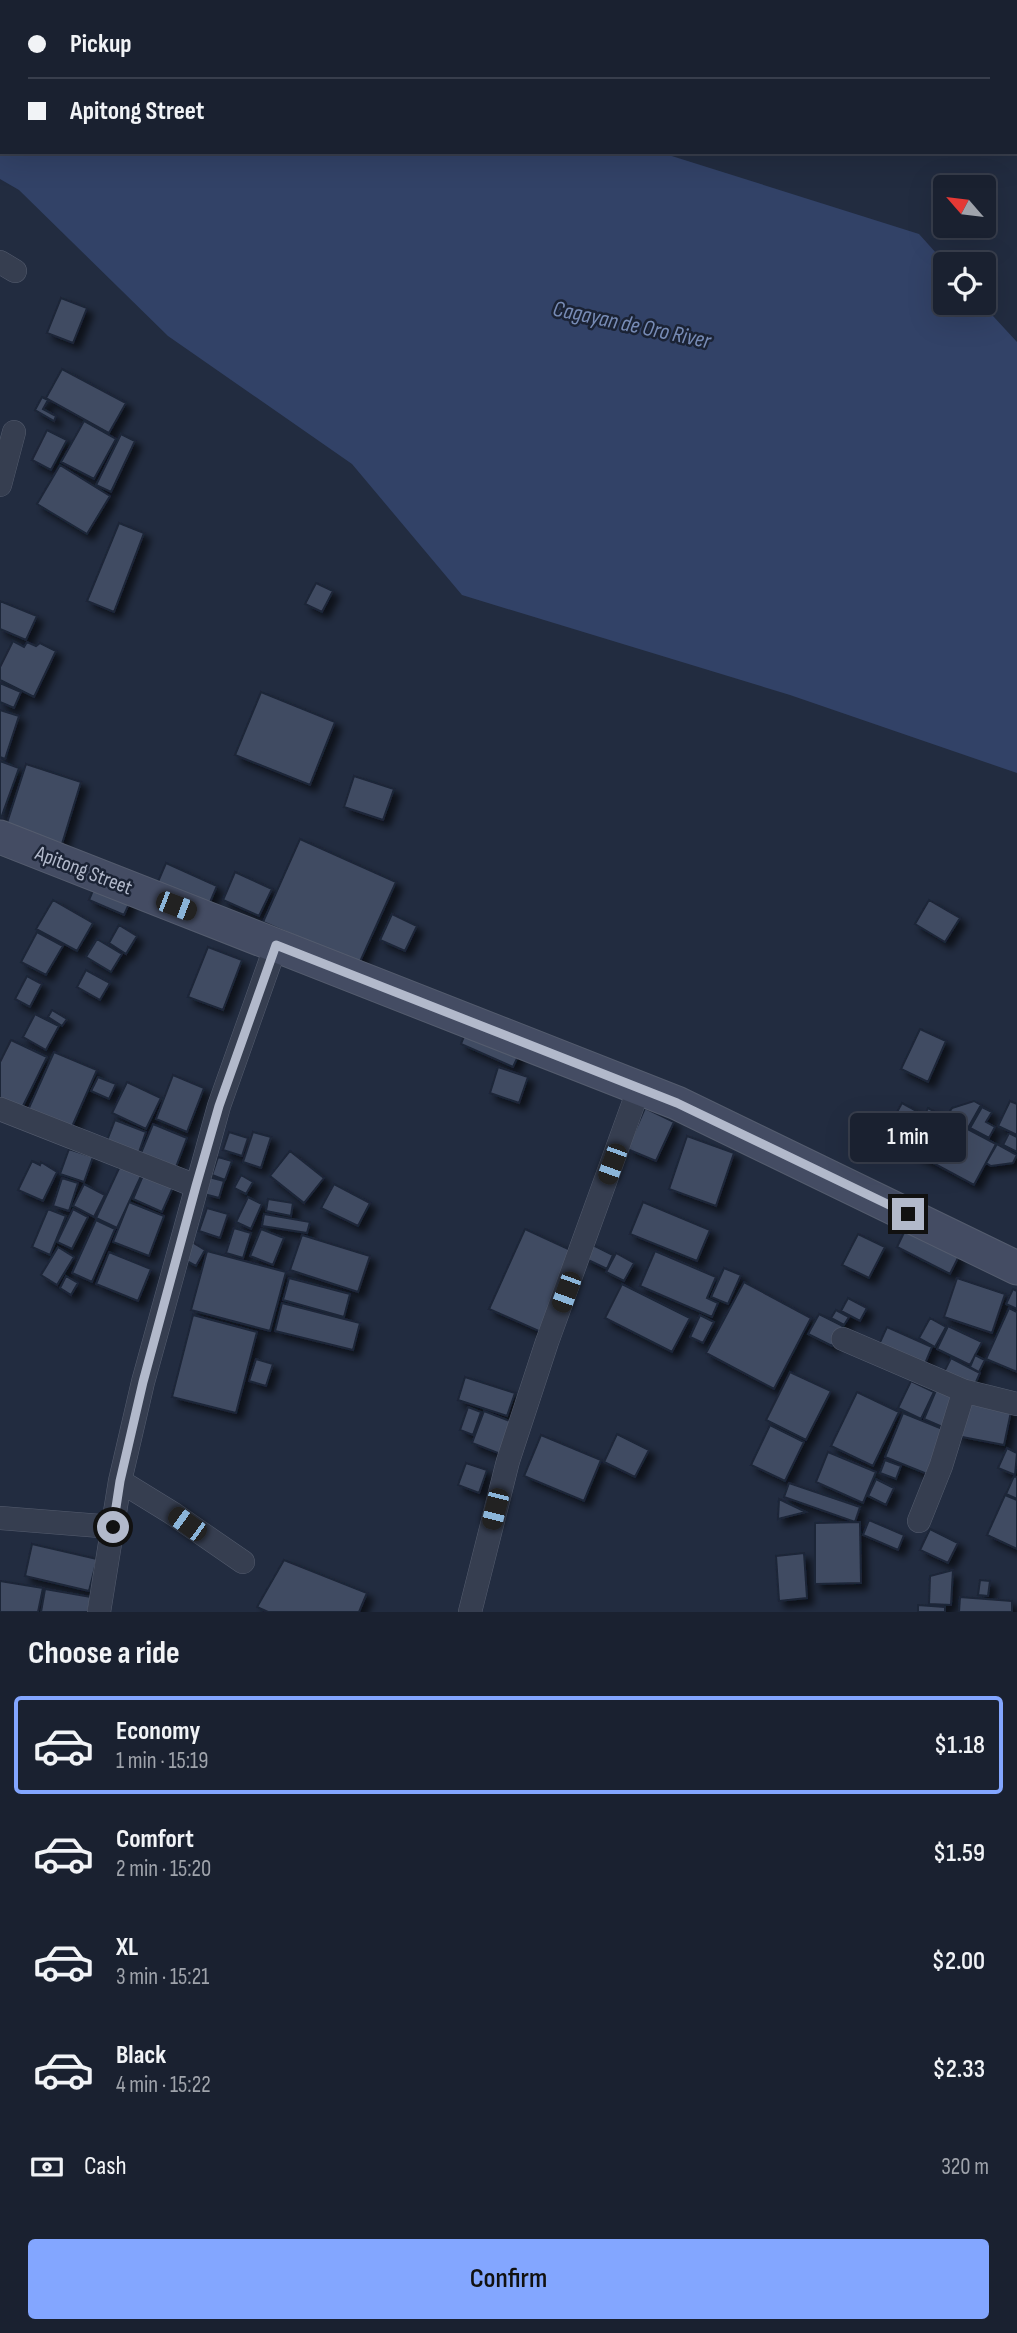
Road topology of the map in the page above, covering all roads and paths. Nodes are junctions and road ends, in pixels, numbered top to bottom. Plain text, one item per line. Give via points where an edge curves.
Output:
1 (14, 432) dead end
2 (0, 485) edge
3 (0, 837) edge
4 (276, 945) junction
5 (639, 1088) junction
6 (0, 1109) edge
7 (196, 1186) junction
8 (1017, 1268) edge
9 (843, 1339) dead end
10 (964, 1391) junction
11 (1017, 1404) edge
12 (120, 1481) junction
13 (0, 1518) edge
14 (919, 1521) dead end
15 (113, 1527) junction
16 (243, 1562) dead end
17 (99, 1612) edge
18 (470, 1612) edge

1 - 2 street
3 - 4 street, Apitong Street
4 - 5 street, Apitong Street
4 - 7 street
5 - 8 street, Apitong Street
5 - 18 street via 508,1461
6 - 7 street
7 - 12 street
9 - 10 street
10 - 11 street
10 - 14 street
12 - 15 street
12 - 16 street
13 - 15 street
15 - 17 street

